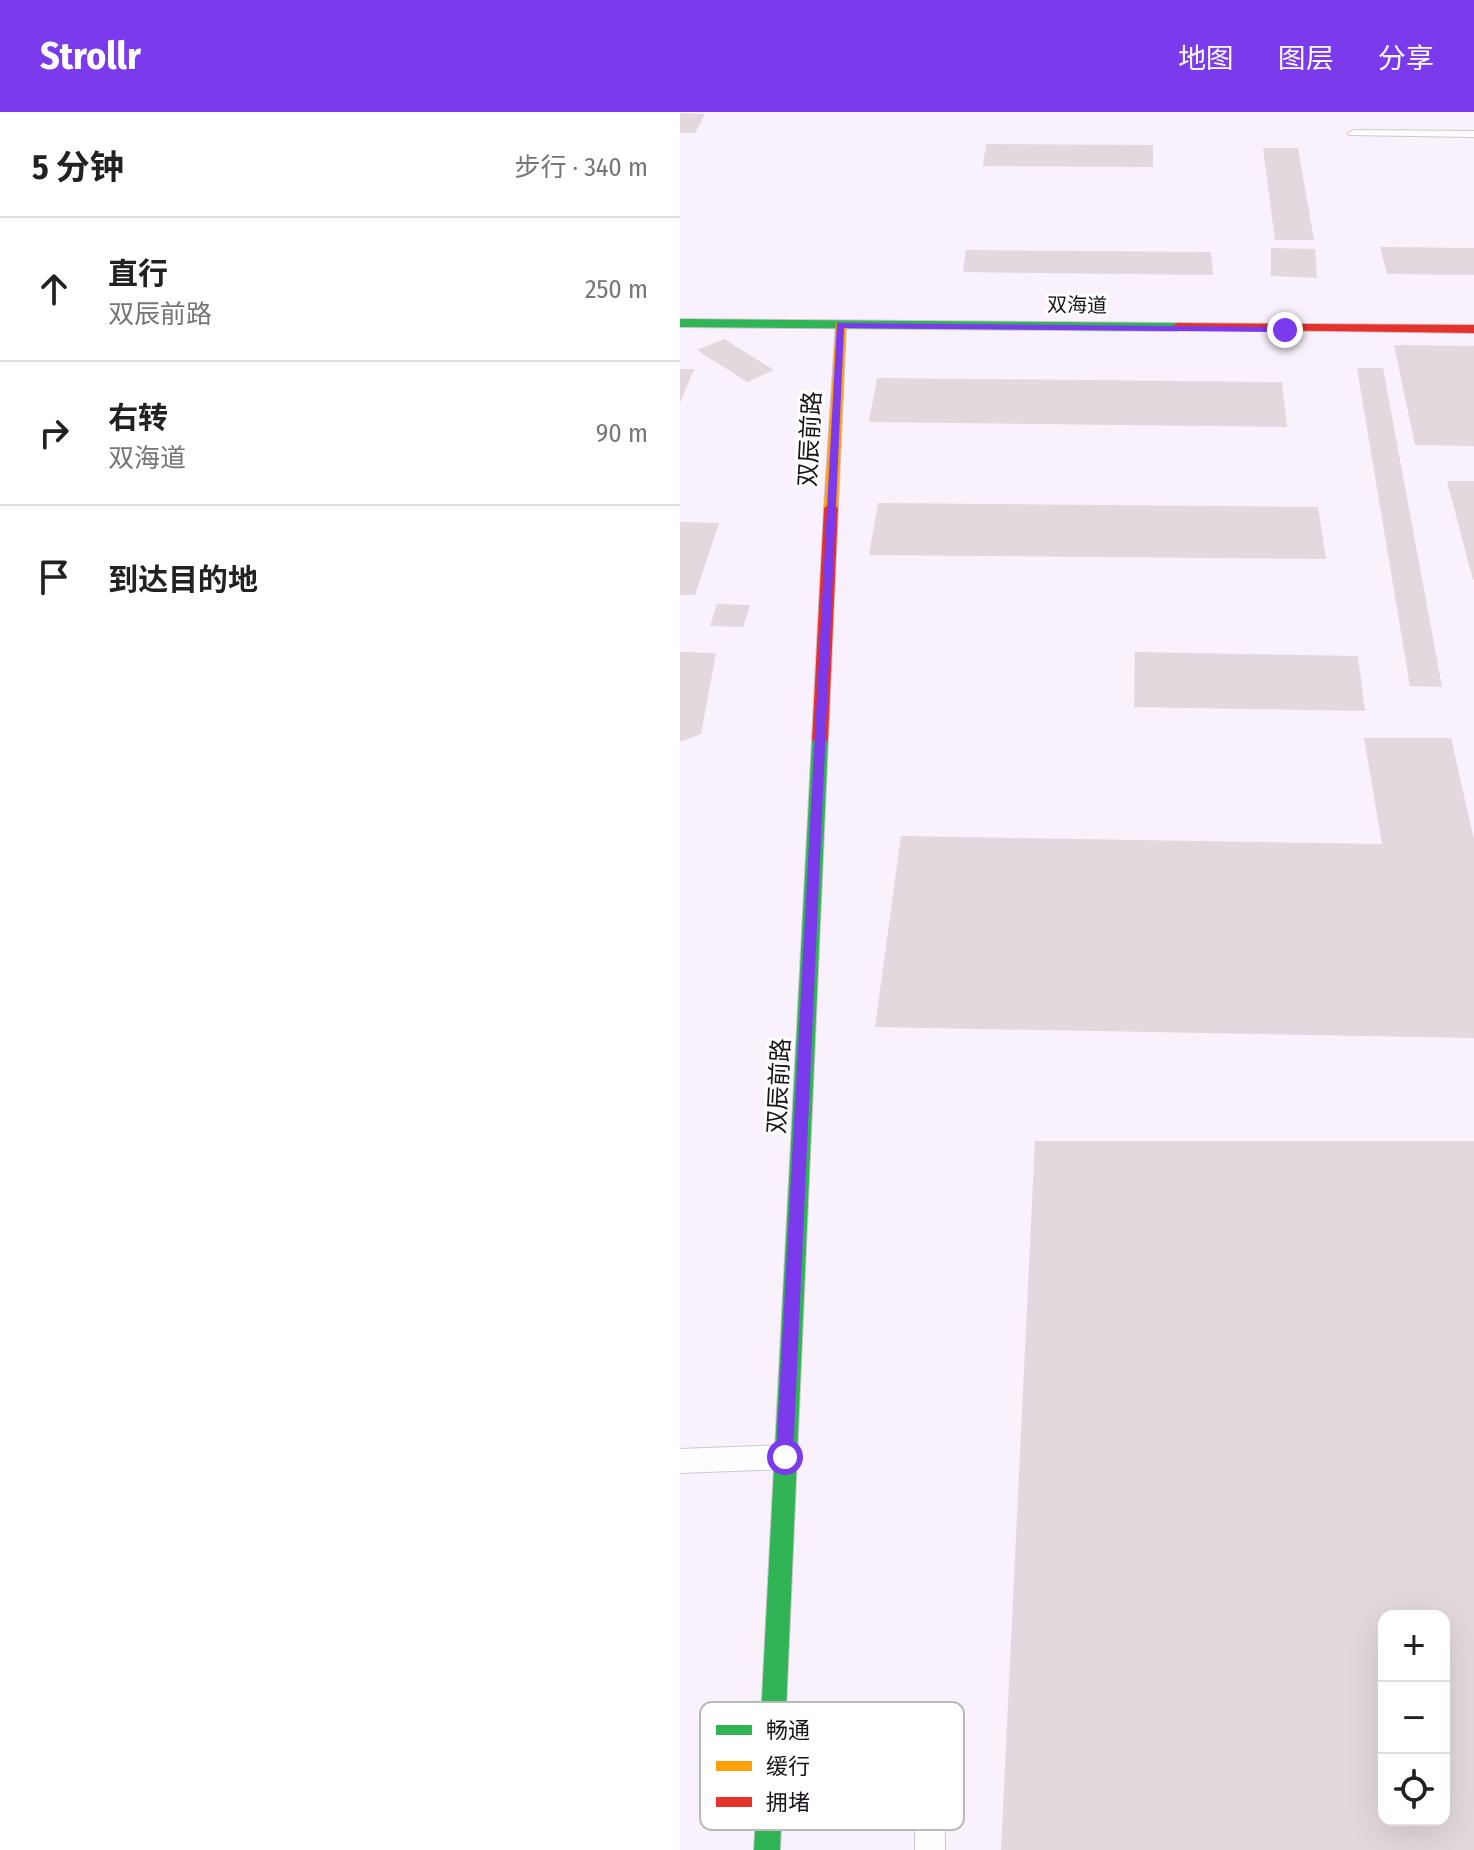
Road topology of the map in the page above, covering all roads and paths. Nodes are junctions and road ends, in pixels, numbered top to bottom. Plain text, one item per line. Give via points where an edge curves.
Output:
1 (1353, 133) dead end
2 (1474, 134) edge
3 (680, 323) edge
4 (840, 325) junction
5 (1474, 329) edge
6 (785, 1457) junction
7 (680, 1461) edge
8 (773, 1702) edge
9 (768, 1830) edge
10 (767, 1850) edge

1 - 2 lane
3 - 4 street, 双海道
4 - 5 street, 双海道
4 - 6 street, 双辰前路
6 - 7 lane
6 - 8 street, 双辰前路
9 - 10 street, 双辰前路

